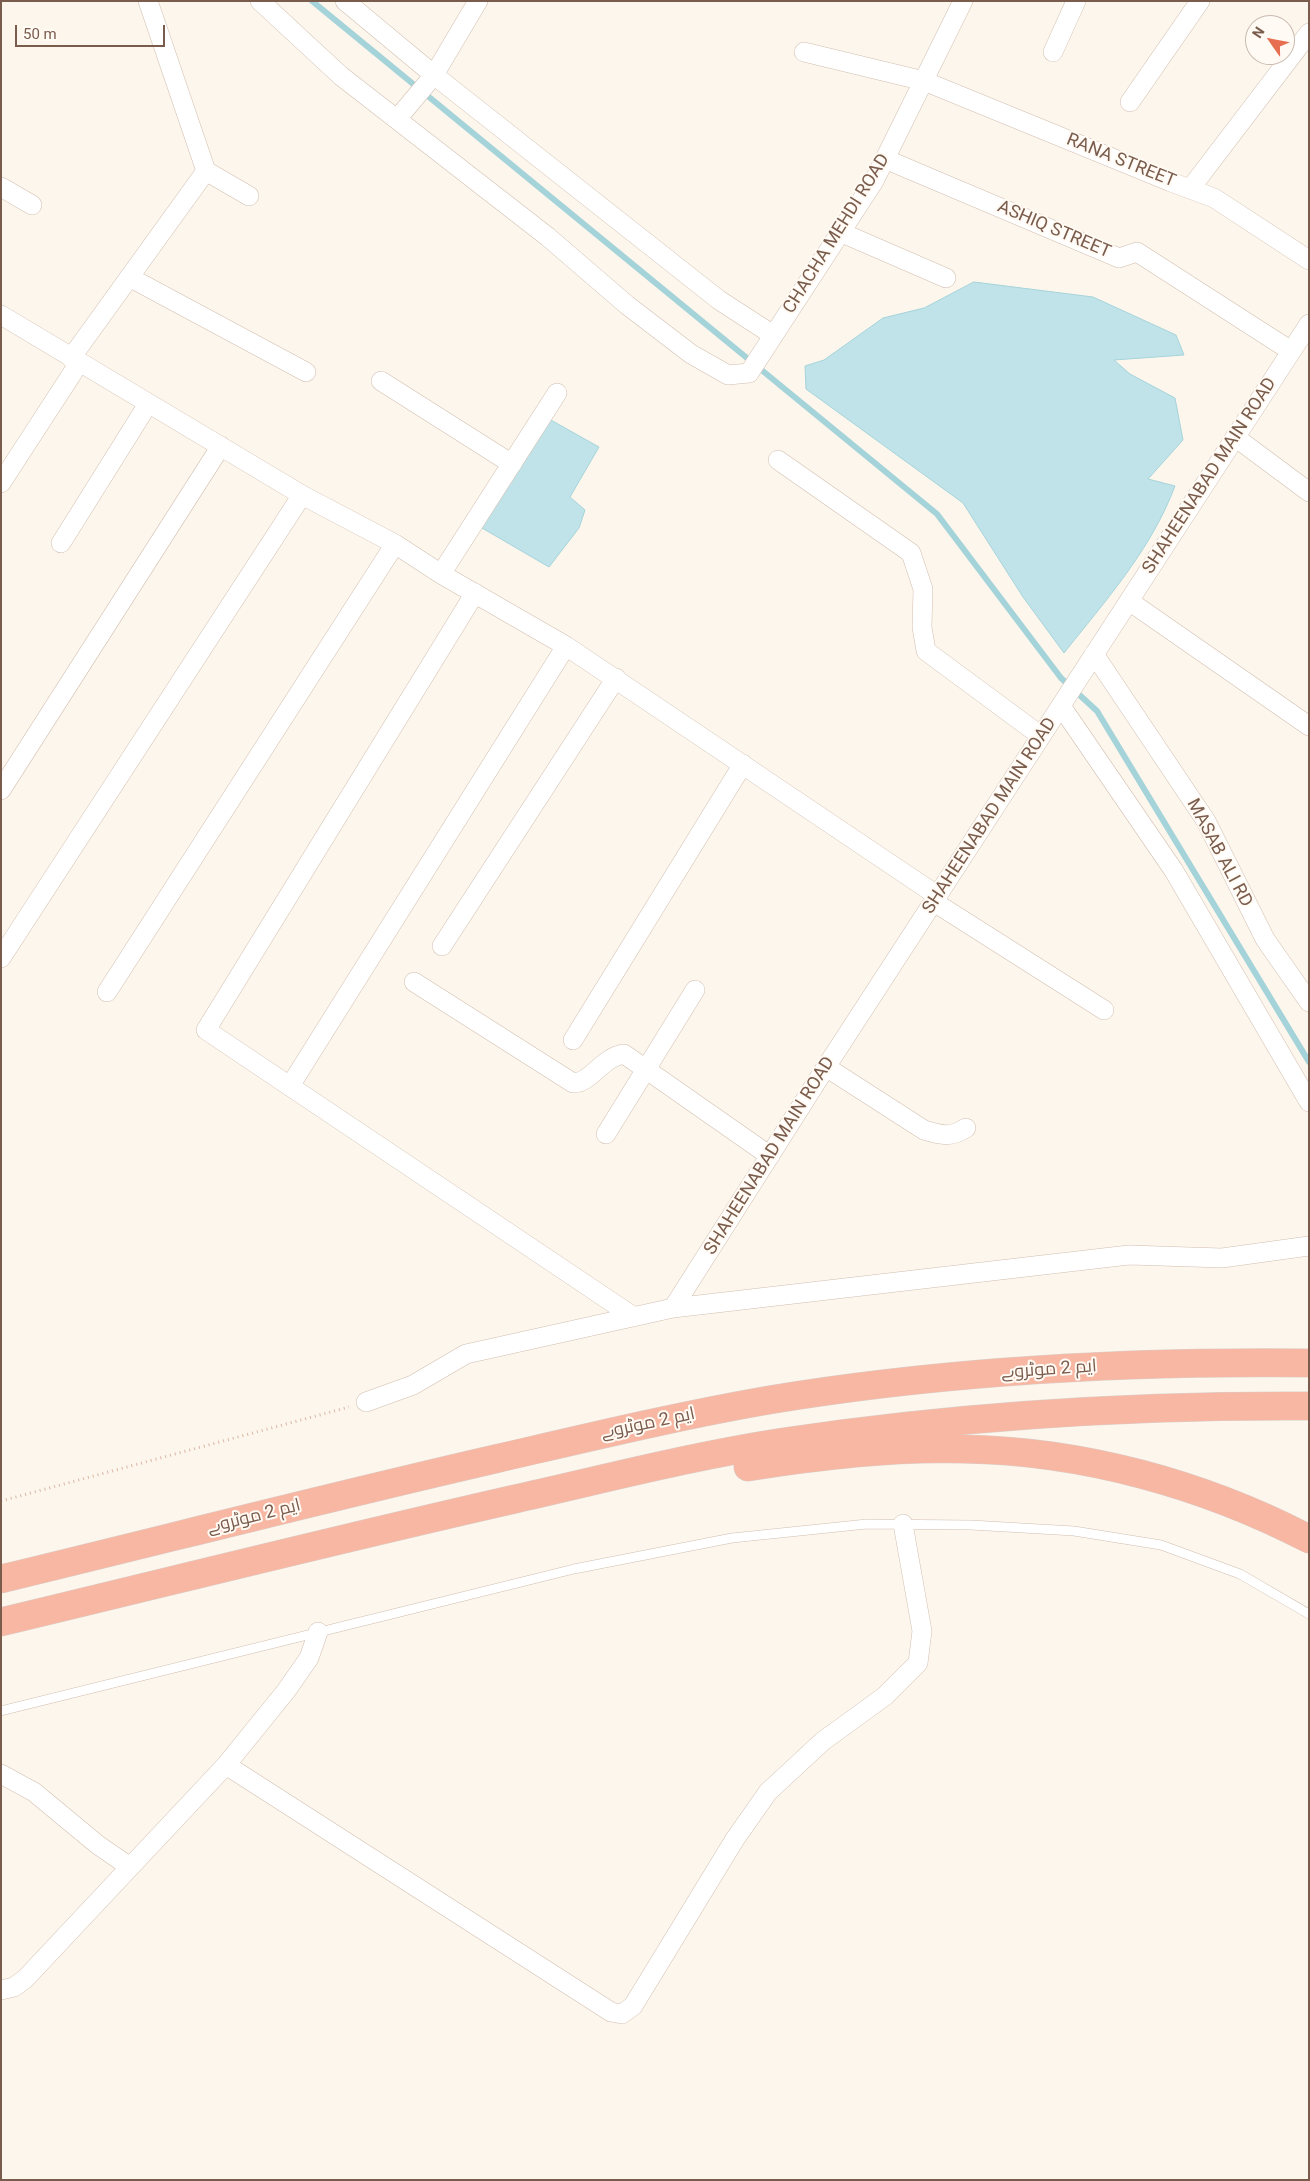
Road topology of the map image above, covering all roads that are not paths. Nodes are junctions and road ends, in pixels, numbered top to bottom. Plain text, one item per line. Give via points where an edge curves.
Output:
1 (148, 1) edge
2 (260, 1) edge
3 (345, 1) edge
4 (478, 1) edge
5 (962, 1) edge
6 (1076, 1) edge
7 (1200, 1) edge
8 (1309, 33) edge
9 (804, 52) dead end
10 (1053, 52) dead end
11 (429, 79) junction
12 (924, 81) junction
13 (1130, 102) dead end
14 (397, 119) junction
15 (885, 159) junction
16 (206, 171) junction
17 (1, 188) edge
18 (1190, 189) junction
19 (249, 196) dead end
20 (32, 205) dead end
21 (840, 232) junction
22 (1309, 260) edge
23 (129, 277) junction
24 (946, 278) dead end
25 (1, 315) edge
26 (1309, 324) edge
27 (773, 335) junction
28 (1291, 351) junction
29 (75, 360) junction
30 (306, 372) dead end
31 (381, 381) dead end
32 (557, 393) dead end
33 (148, 404) junction
34 (1235, 437) junction
35 (221, 446) junction
36 (778, 460) dead end
37 (512, 464) junction
38 (1, 483) edge
39 (1309, 492) edge
40 (302, 495) junction
41 (61, 543) dead end
42 (395, 544) junction
43 (440, 574) junction
44 (475, 593) junction
45 (1129, 601) junction
46 (566, 646) junction
47 (1094, 654) junction
48 (616, 678) junction
49 (1061, 706) junction
50 (1309, 726) edge
51 (1042, 736) junction
52 (743, 764) junction
53 (1, 790) edge
54 (936, 899) junction
55 (442, 946) dead end
56 (1, 958) edge
57 (414, 982) dead end
58 (696, 990) dead end
59 (107, 992) dead end
60 (1309, 1002) edge
61 (1104, 1010) dead end
62 (573, 1040) dead end
63 (826, 1067) junction
64 (647, 1068) junction
65 (290, 1086) junction
66 (1309, 1102) edge
67 (966, 1128) dead end
68 (606, 1134) dead end
69 (770, 1156) junction
70 (1309, 1246) edge
71 (673, 1308) junction
72 (634, 1317) junction
73 (1309, 1346) edge
74 (1309, 1363) edge
75 (879, 1386) junction
76 (366, 1402) road end
77 (1309, 1406) edge
78 (903, 1524) junction
79 (382, 1529) junction
80 (1309, 1538) edge
81 (1, 1579) edge
82 (1309, 1614) edge
83 (1, 1622) edge
84 (318, 1632) junction
85 (1, 1711) edge
86 (226, 1765) junction
87 (1, 1774) edge
88 (130, 1867) junction
89 (1, 1990) edge

1 - 16 street
2 - 14 street via 341,76
3 - 11 street
4 - 11 street
5 - 12 street, CHACHA MEHDI ROAD
6 - 10 street
7 - 13 street
8 - 18 street
9 - 12 street, RANA STREET
11 - 14 street
11 - 27 street via 719,300
12 - 15 street, CHACHA MEHDI ROAD
12 - 18 street, RANA STREET
14 - 27 street, CHACHA MEHDI ROAD via 691,354 728,375 749,373
15 - 21 street, CHACHA MEHDI ROAD
15 - 28 street, ASHIQ STREET via 1120,258 1137,252
16 - 19 street
16 - 23 street
17 - 20 street
18 - 22 street, RANA STREET via 1214,198
21 - 24 street
21 - 27 street, CHACHA MEHDI ROAD
23 - 29 street
23 - 30 street
25 - 29 street
26 - 28 street, SHAHEENABAD MAIN ROAD
28 - 34 street, SHAHEENABAD MAIN ROAD
29 - 33 street
29 - 38 street
31 - 37 street
32 - 37 street
33 - 35 street
33 - 41 street
34 - 39 street
34 - 45 street, SHAHEENABAD MAIN ROAD
35 - 40 street
35 - 53 street
36 - 51 street via 911,553 923,588 922,627 926,651
37 - 43 street
40 - 42 street
40 - 56 street
42 - 43 street
42 - 59 street
43 - 44 street
44 - 46 street
44 - 65 street via 206,1030
45 - 47 street, SHAHEENABAD MAIN ROAD
45 - 50 street
46 - 48 street
46 - 65 street
47 - 49 street, SHAHEENABAD MAIN ROAD
47 - 60 street, MASAB ALI RD via 1206,821 1265,939
48 - 52 street
48 - 55 street
49 - 51 street, SHAHEENABAD MAIN ROAD
49 - 66 street via 1174,871
51 - 54 street, SHAHEENABAD MAIN ROAD
52 - 54 street
52 - 62 street
54 - 61 street
54 - 63 street, SHAHEENABAD MAIN ROAD
57 - 64 street via 573,1083 583,1081 616,1055 624,1054
58 - 64 street
63 - 67 street via 924,1130 956,1134
63 - 69 street, SHAHEENABAD MAIN ROAD
64 - 68 street
64 - 69 street
65 - 72 street
69 - 71 street, SHAHEENABAD MAIN ROAD
70 - 71 street via 1222,1258 1129,1255
71 - 72 street
72 - 76 street via 466,1354 413,1385
73 - 75 highway via 1046,1356
74 - 75 highway, ایم 2 موٹروے via 1222,1362 1097,1367 986,1374
75 - 81 highway, ایم 2 موٹروے via 772,1400 664,1420
77 - 79 highway via 1103,1411 883,1428 676,1462
78 - 82 lane via 1074,1531 1161,1544 1240,1574
78 - 84 lane via 868,1524 732,1538 574,1569
78 - 86 street via 922,1631 918,1664 885,1696 823,1741 768,1792 735,1839 633,2006 622,2014 611,2012
79 - 80 highway via 782,1462 906,1449 964,1448 1030,1453 1166,1480 1234,1503
79 - 83 highway
84 - 85 lane
84 - 86 street via 309,1658
86 - 88 street
87 - 88 street via 34,1792
88 - 89 street via 25,1978 14,1987

